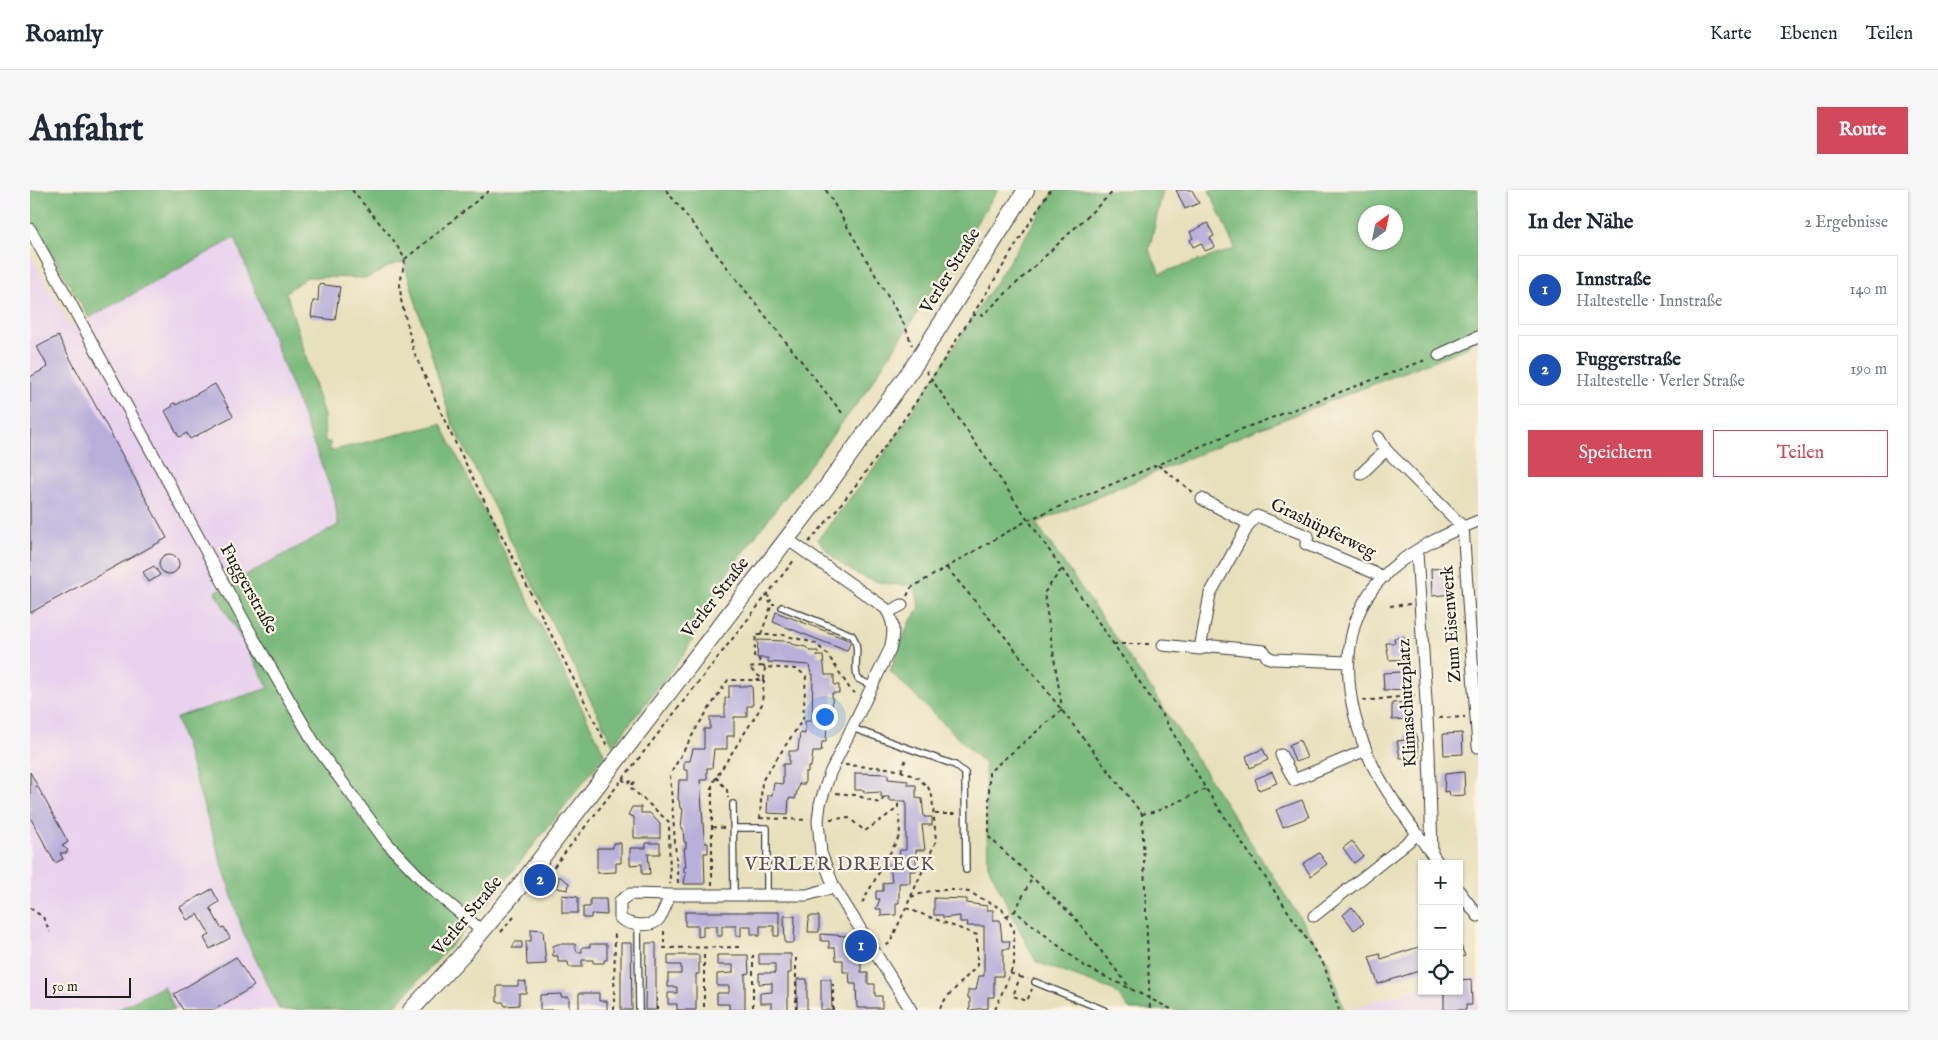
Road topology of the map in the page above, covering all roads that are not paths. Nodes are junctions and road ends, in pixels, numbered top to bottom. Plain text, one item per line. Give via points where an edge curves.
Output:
1 (1026, 190) edge
2 (30, 229) edge
3 (1478, 338) edge
4 (1439, 354) road end
5 (1378, 437) dead end
6 (1386, 450) junction
7 (1362, 474) dead end
8 (1202, 499) road end
9 (1478, 521) edge
10 (1249, 524) junction
11 (1463, 527) junction
12 (787, 539) junction
13 (1417, 552) junction
14 (1384, 577) junction
15 (902, 604) road end
16 (782, 606) road end
17 (888, 612) junction
18 (1163, 645) road end
19 (1200, 649) junction
20 (1348, 662) junction
21 (872, 686) junction
22 (852, 728) junction
23 (1478, 747) edge
24 (1366, 750) junction
25 (1280, 755) dead end
26 (733, 804) road end
27 (734, 828) junction
28 (1418, 834) junction
29 (1432, 853) junction
30 (1437, 860) edge
31 (966, 870) dead end
32 (834, 887) junction
33 (674, 891) junction
34 (734, 894) junction
35 (767, 895) junction
36 (1463, 896) edge
37 (1314, 916) dead end
38 (1478, 916) edge
39 (638, 924) junction
40 (482, 931) junction
41 (1035, 982) road end
42 (411, 1010) edge
43 (639, 1010) edge
44 (911, 1010) edge
45 (1104, 1010) edge

1 - 12 main road, Verler Straße via 895,394
2 - 40 street, Fuggerstraße via 316,746 387,843 432,889
3 - 4 street
5 - 6 street
6 - 7 street
6 - 11 street
8 - 10 street, Grashüpferweg
9 - 11 street
10 - 14 street, Grashüpferweg via 1257,516 1308,536 1306,544
10 - 19 street, Grashüpferweg via 1210,594
11 - 13 street
11 - 23 street, Zum Eisenwerk
12 - 17 street
12 - 40 main road, Verler Straße
13 - 14 street
13 - 29 street, Klimaschutzplatz
14 - 20 street via 1370,594 1359,616 1347,654
15 - 17 street
16 - 21 lane via 852,635 858,651 855,673 858,679
17 - 21 street via 894,635
18 - 19 street
19 - 20 street via 1213,646 1264,651 1273,659
20 - 24 street via 1351,703 1356,727
21 - 22 street
22 - 31 lane via 955,765 965,773
22 - 32 street via 823,792 818,821 821,853
24 - 25 street via 1294,780
24 - 28 street via 1374,768
26 - 27 lane
27 - 34 lane
27 - 35 lane via 767,828
28 - 29 street
28 - 37 street
29 - 30 street
32 - 35 street via 807,895
32 - 44 street
33 - 34 street
33 - 39 street via 658,920
33 - 39 street via 624,897 620,901 620,918 630,924
34 - 35 street
36 - 38 street
39 - 43 lane
40 - 42 main road, Verler Straße
41 - 45 lane

